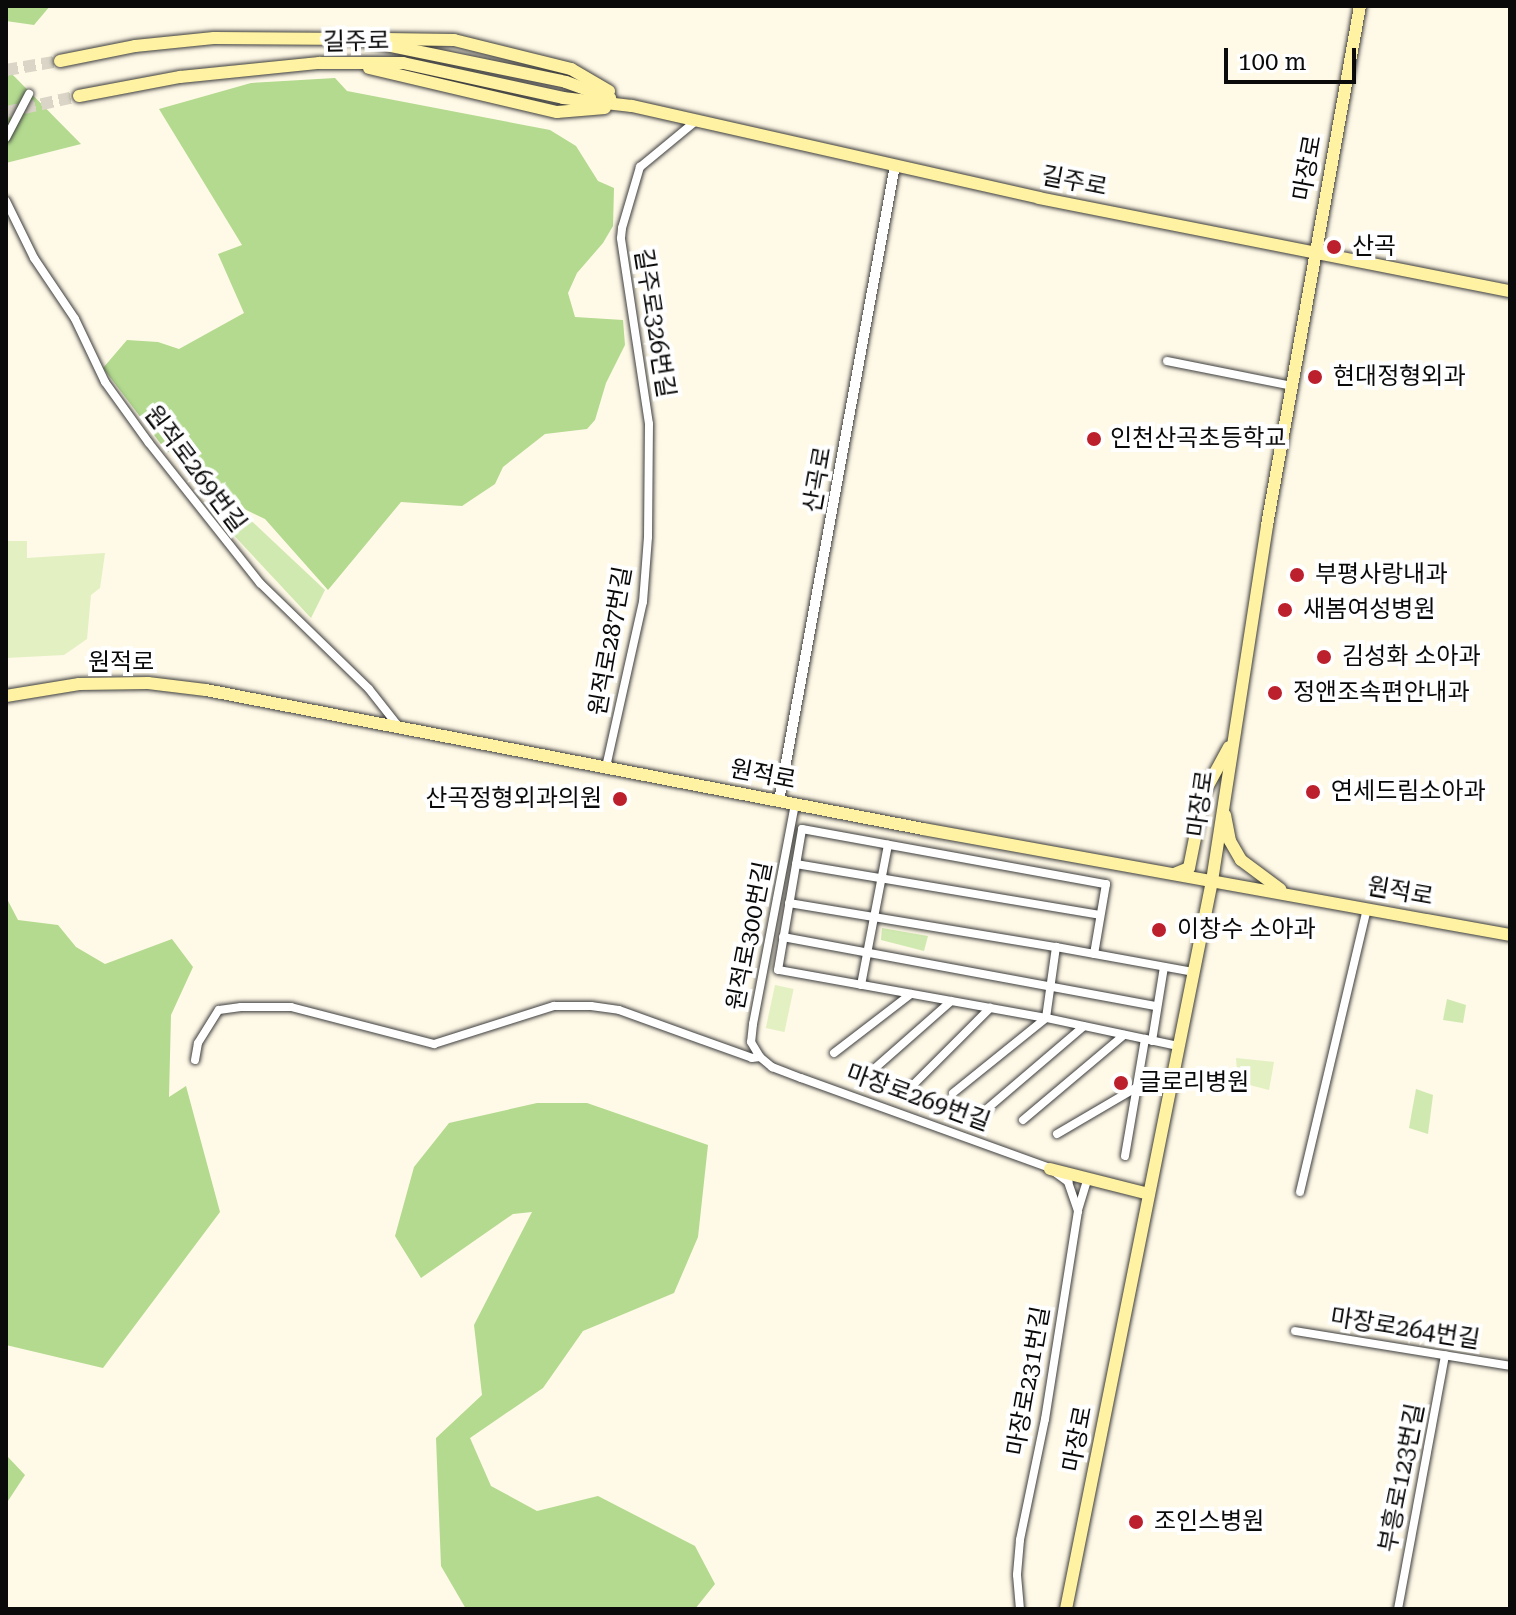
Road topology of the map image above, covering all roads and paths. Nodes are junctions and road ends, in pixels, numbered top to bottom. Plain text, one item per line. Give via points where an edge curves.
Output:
1 (1360, 6) edge
2 (357, 39) junction
3 (60, 61) tunnel mouth
4 (29, 94) dead end
5 (79, 96) tunnel mouth
6 (632, 106) junction
7 (697, 120) junction
8 (6, 138) edge
9 (895, 165) junction
10 (6, 201) edge
11 (1315, 252) junction
12 (1510, 291) edge
13 (1167, 361) dead end
14 (1292, 386) junction
15 (649, 424) joint
16 (6, 696) edge
17 (400, 727) junction
18 (1232, 743) junction
19 (606, 767) junction
20 (779, 801) junction
21 (795, 804) junction
22 (1223, 805) junction
23 (888, 845) junction
24 (796, 864) junction
25 (1174, 874) junction
26 (881, 878) junction
27 (1212, 881) junction
28 (1286, 893) junction
29 (789, 903) junction
30 (1367, 909) junction
31 (1100, 915) junction
32 (875, 917) junction
33 (1510, 935) edge
34 (783, 937) junction
35 (1056, 947) junction
36 (867, 953) junction
37 (1094, 954) junction
38 (1164, 967) junction
39 (1193, 972) junction
40 (861, 985) junction
41 (1051, 987) junction
42 (911, 994) junction
43 (951, 1001) junction
44 (1157, 1006) junction
45 (990, 1008) junction
46 (1046, 1018) junction
47 (1084, 1026) junction
48 (1124, 1035) junction
49 (1148, 1040) junction
50 (1178, 1046) junction
51 (834, 1053) dead end
52 (760, 1057) junction
53 (195, 1060) dead end
54 (874, 1069) dead end
55 (911, 1087) dead end
56 (1137, 1087) junction
57 (953, 1093) dead end
58 (988, 1108) dead end
59 (1023, 1120) dead end
60 (1057, 1134) dead end
61 (1125, 1156) dead end
62 (1050, 1169) junction
63 (1087, 1180) junction
64 (1300, 1192) dead end
65 (1149, 1194) junction
66 (1078, 1211) junction
67 (1295, 1331) dead end
68 (1445, 1355) junction
69 (1510, 1366) edge
70 (1020, 1609) edge
71 (1066, 1609) edge
72 (1398, 1609) edge

1 - 11 main road, 마장로
2 - 3 main road, 길주로 via 214,38
2 - 6 main road, 길주로 via 566,82
2 - 6 main road via 454,40 571,69
4 - 8 street
5 - 6 main road, 길주로 via 180,77 349,63 557,112
6 - 7 main road, 길주로
7 - 9 main road, 길주로
7 - 15 street, 길주로326번길 via 640,167 622,228
9 - 11 main road, 길주로
9 - 20 street, 산곡로
10 - 17 street, 원적로269번길 via 105,382 164,463 260,583 369,689
11 - 12 main road, 길주로
11 - 14 main road, 마장로
13 - 14 street
14 - 18 main road, 마장로
15 - 19 street, 원적로287번길 via 643,602
16 - 17 main road, 원적로 via 79,684 148,683
17 - 19 main road, 원적로
18 - 22 main road, 마장로
18 - 25 main road via 1204,793 1189,868
19 - 20 main road, 원적로
20 - 21 main road, 원적로
21 - 25 main road, 원적로
21 - 52 street, 원적로300번길 via 753,1024 751,1042
22 - 27 main road, 마장로
22 - 28 main road via 1230,841 1241,860
23 - 24 street via 802,829
23 - 26 street
23 - 31 street via 1106,884
24 - 26 street
24 - 29 street
25 - 27 main road, 원적로
26 - 31 street
26 - 32 street
27 - 28 main road, 원적로
27 - 39 main road, 마장로
28 - 30 main road, 원적로
29 - 32 street
29 - 34 street
30 - 33 main road, 원적로
30 - 64 street
31 - 37 street
32 - 35 street
32 - 36 street
34 - 36 street
34 - 40 street via 778,970
35 - 37 street
35 - 41 street
36 - 40 street
36 - 41 street
37 - 38 street
38 - 39 street
38 - 44 street
39 - 50 main road, 마장로
40 - 42 street
41 - 44 street
41 - 46 street
42 - 43 street
42 - 51 street
43 - 45 street
43 - 54 street
44 - 49 street
45 - 46 street
45 - 55 street
46 - 47 street
46 - 57 street
47 - 48 street
47 - 58 street
48 - 49 street
48 - 59 street
49 - 50 street
49 - 56 street
50 - 65 main road, 마장로
52 - 53 street via 619,1010 591,1006 554,1006 434,1044 291,1007 241,1007 219,1010 198,1043
52 - 62 street, 마장로269번길 via 772,1067
56 - 60 street
56 - 61 street
62 - 63 main road
62 - 66 street via 1068,1182
63 - 65 main road
63 - 66 street, 마장로231번길
65 - 71 main road, 마장로
66 - 70 street, 마장로231번길 via 1020,1540
67 - 68 street, 마장로264번길
68 - 69 street, 마장로264번길
68 - 72 street, 부흥로123번길

